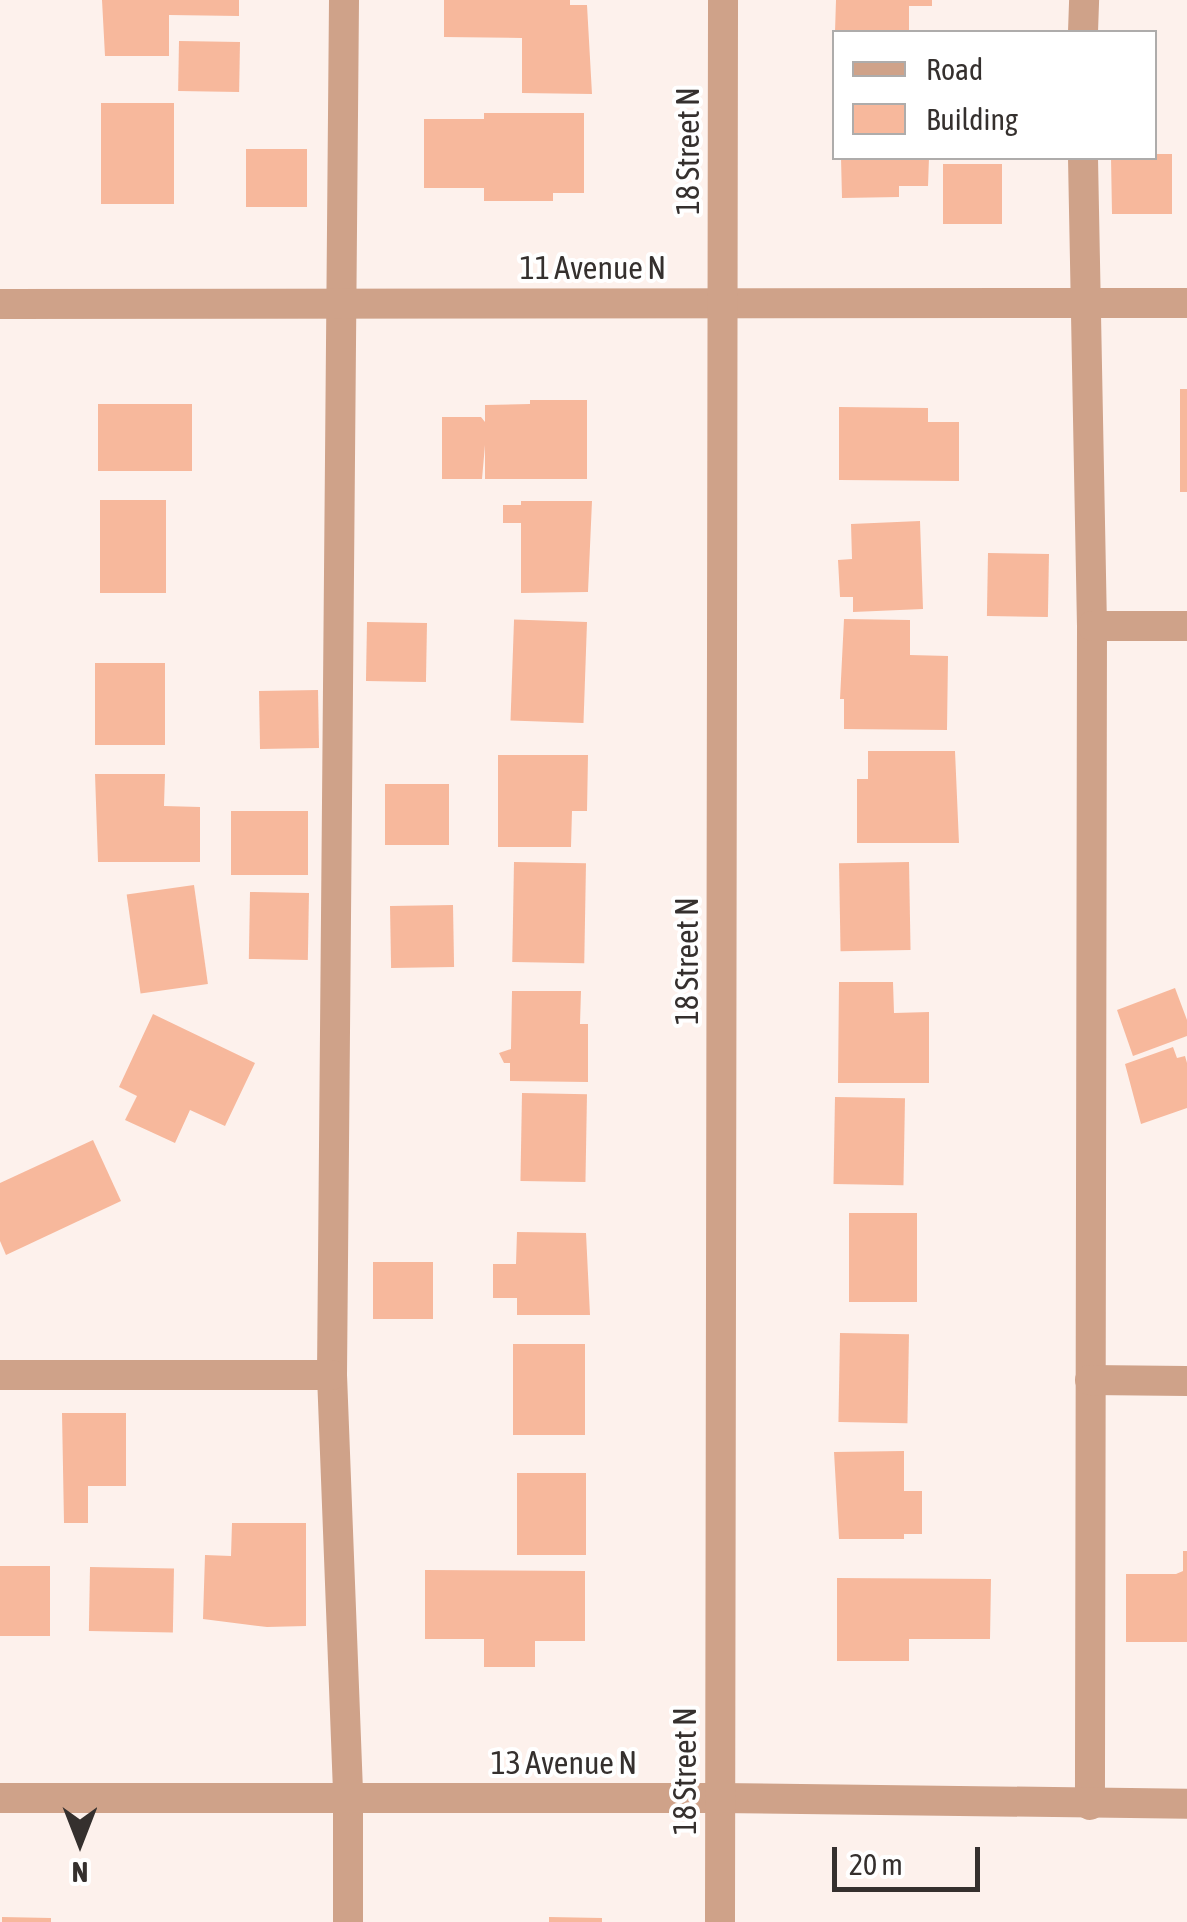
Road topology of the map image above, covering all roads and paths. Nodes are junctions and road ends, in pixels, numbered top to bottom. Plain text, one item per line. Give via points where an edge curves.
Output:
1 (344, 0) edge
2 (724, 0) edge
3 (1084, 0) edge
4 (1084, 30) edge
5 (1083, 160) edge
6 (723, 303) junction
7 (1083, 303) junction
8 (1187, 303) edge
9 (0, 304) edge
10 (342, 304) junction
11 (1092, 626) junction
12 (1187, 626) edge
13 (0, 1375) edge
14 (332, 1376) junction
15 (1090, 1380) junction
16 (1187, 1381) edge
17 (0, 1798) edge
18 (348, 1798) junction
19 (720, 1798) junction
20 (1187, 1804) edge
21 (1090, 1805) junction
22 (348, 1922) edge
23 (720, 1922) edge

1 - 10 street
2 - 6 street, 18 Street N
3 - 4 street
5 - 7 street
6 - 7 street, 11 Avenue N
6 - 10 street, 11 Avenue N
6 - 19 street, 18 Street N
7 - 8 street, 11 Avenue N
7 - 11 street
9 - 10 street, 11 Avenue N
10 - 14 street
11 - 12 street
11 - 15 street
13 - 14 street
14 - 18 street
15 - 16 street
15 - 21 street
17 - 18 street, 13 Avenue N
18 - 19 street, 13 Avenue N
18 - 22 street
19 - 21 street, 13 Avenue N
19 - 23 street, 18 Street N
20 - 21 street, 13 Avenue N

